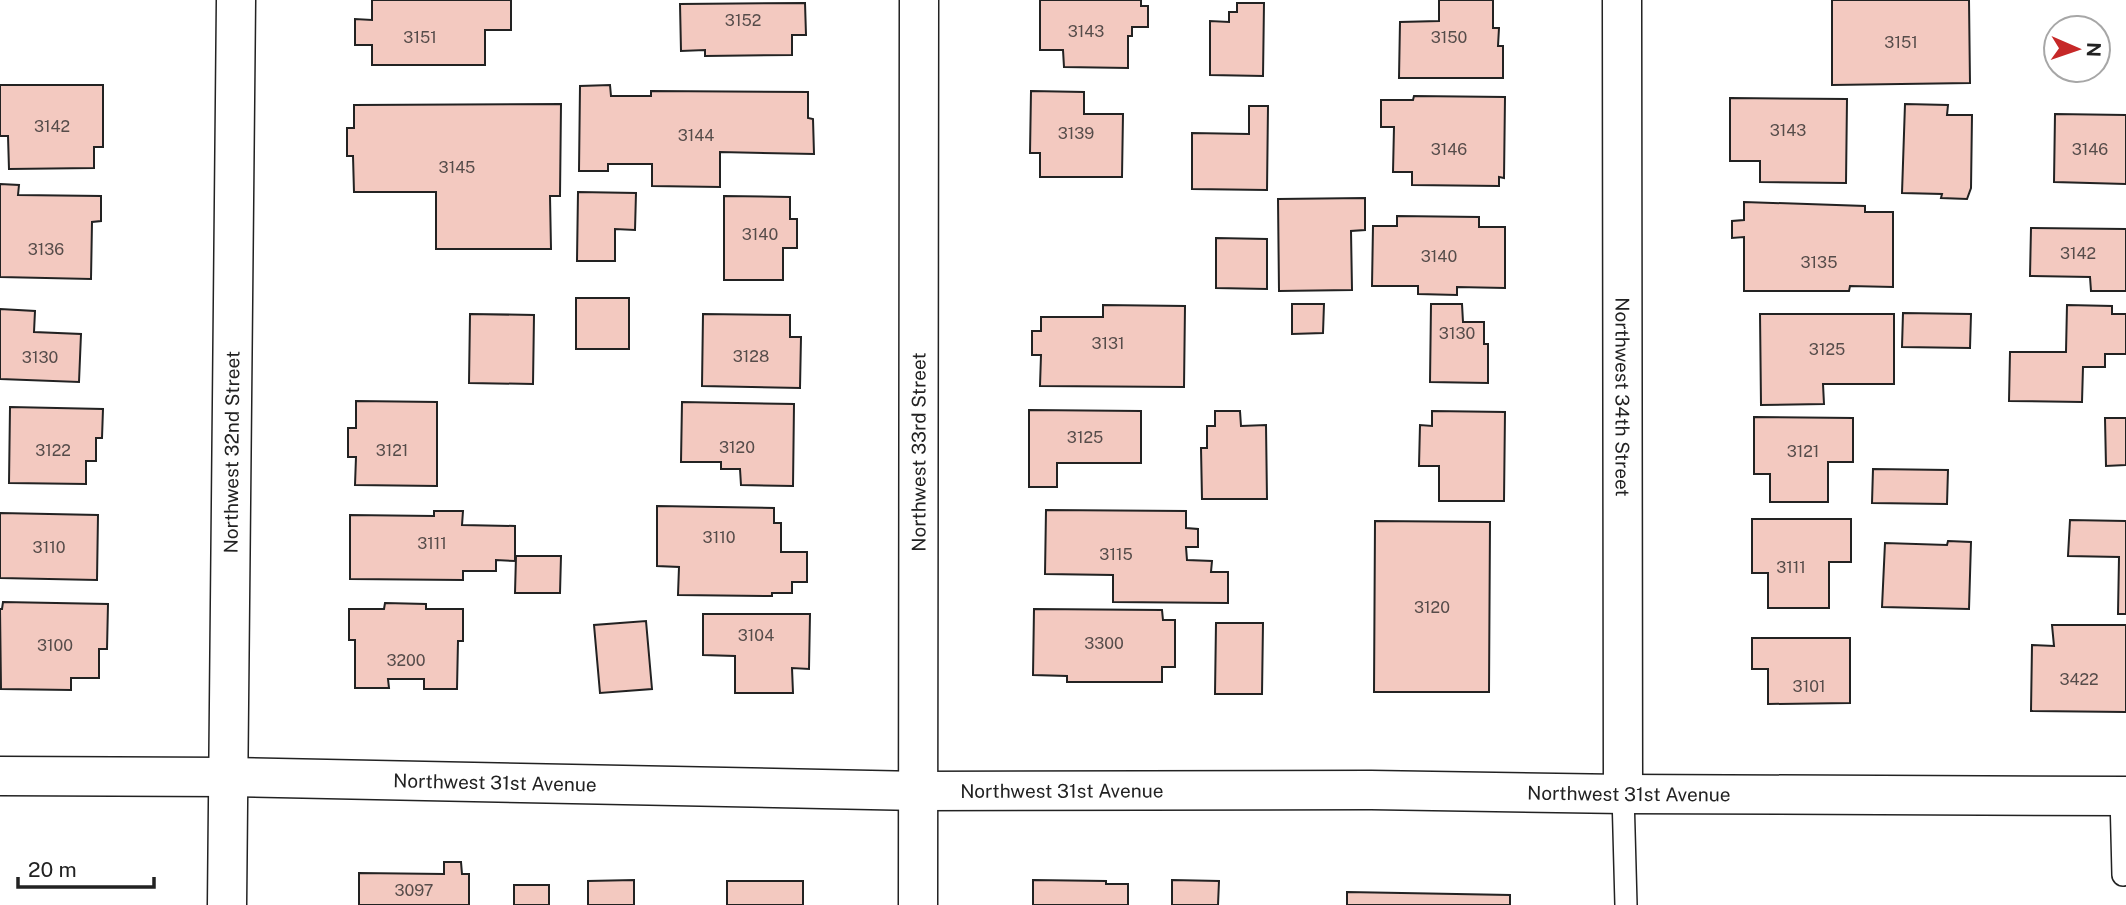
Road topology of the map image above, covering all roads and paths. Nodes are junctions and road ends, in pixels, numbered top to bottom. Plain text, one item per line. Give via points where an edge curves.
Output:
1 (236, 0) edge
2 (919, 0) edge
3 (1622, 0) edge
4 (0, 776) edge
5 (228, 777) junction
6 (919, 790) junction
7 (1623, 794) junction
8 (2124, 795) edge
9 (2123, 875) dead end
10 (228, 905) edge
11 (918, 905) edge
12 (1626, 905) edge

1 - 5 street, Northwest 32nd Street
2 - 6 street, Northwest 33rd Street
3 - 7 street, Northwest 34th Street
4 - 5 street, Northwest 31st Avenue
5 - 6 street, Northwest 31st Avenue
5 - 10 street, Northwest 32nd Street
6 - 7 street, Northwest 31st Avenue
6 - 11 street, Northwest 33rd Street
7 - 8 street, Northwest 31st Avenue
7 - 12 lane
8 - 9 lane

